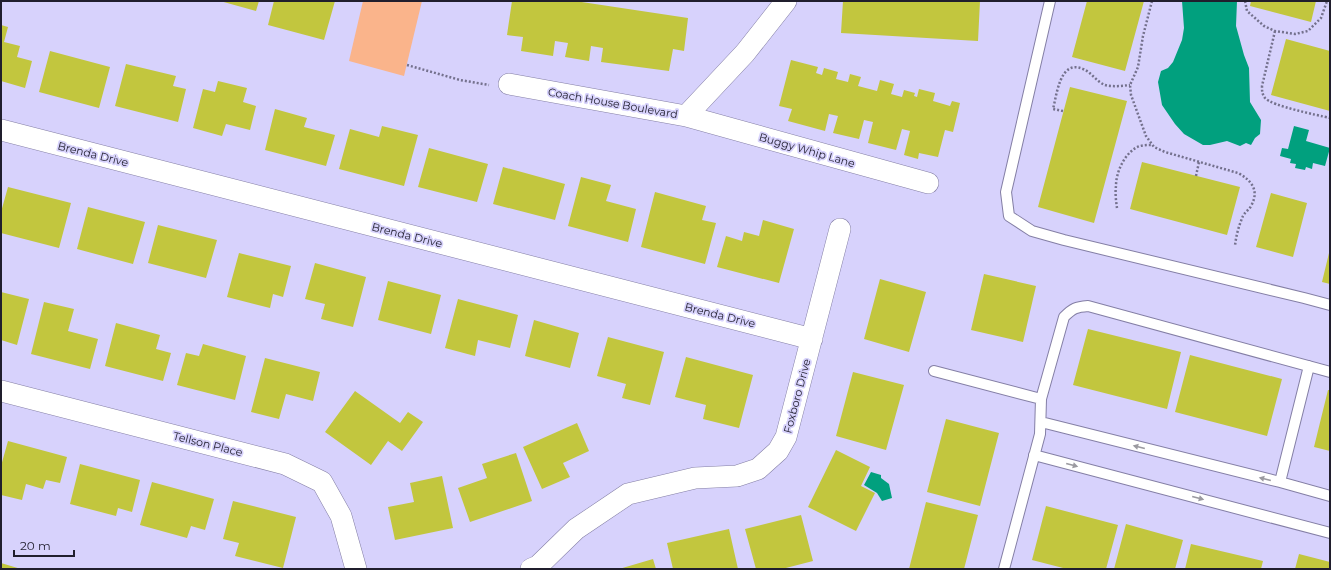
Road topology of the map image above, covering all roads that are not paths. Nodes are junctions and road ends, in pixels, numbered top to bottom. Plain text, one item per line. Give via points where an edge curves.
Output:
1 (786, 1) edge
2 (1050, 1) edge
3 (508, 84) road end
4 (686, 116) junction
5 (1, 130) edge
6 (928, 183) dead end
7 (840, 229) dead end
8 (1330, 305) edge
9 (812, 339) junction
10 (1309, 366) junction
11 (934, 371) dead end
12 (1330, 372) edge
13 (1, 391) edge
14 (1041, 399) junction
15 (1041, 422) junction
16 (1034, 455) junction
17 (1280, 482) junction
18 (1330, 496) edge
19 (1330, 532) edge
20 (356, 569) edge
21 (531, 569) edge
22 (1004, 569) edge

1 - 4 street, Coach House Boulevard via 745,54
2 - 8 lane via 1006,192 1009,216 1032,231 1064,240
3 - 4 street, Coach House Boulevard
4 - 6 street, Buggy Whip Lane
5 - 9 street, Brenda Drive
7 - 9 street, Foxboro Drive
9 - 21 street, Foxboro Drive via 786,437 778,451 758,468 738,476 695,478 628,494 576,529 538,566
10 - 12 lane
10 - 14 lane via 1088,306 1076,307 1064,317
10 - 17 lane
11 - 14 lane
13 - 20 street, Tellson Place via 284,464 322,482 341,516
14 - 15 lane
15 - 16 lane
17 -> 15 lane
16 -> 19 lane
16 - 22 lane
17 - 18 lane

